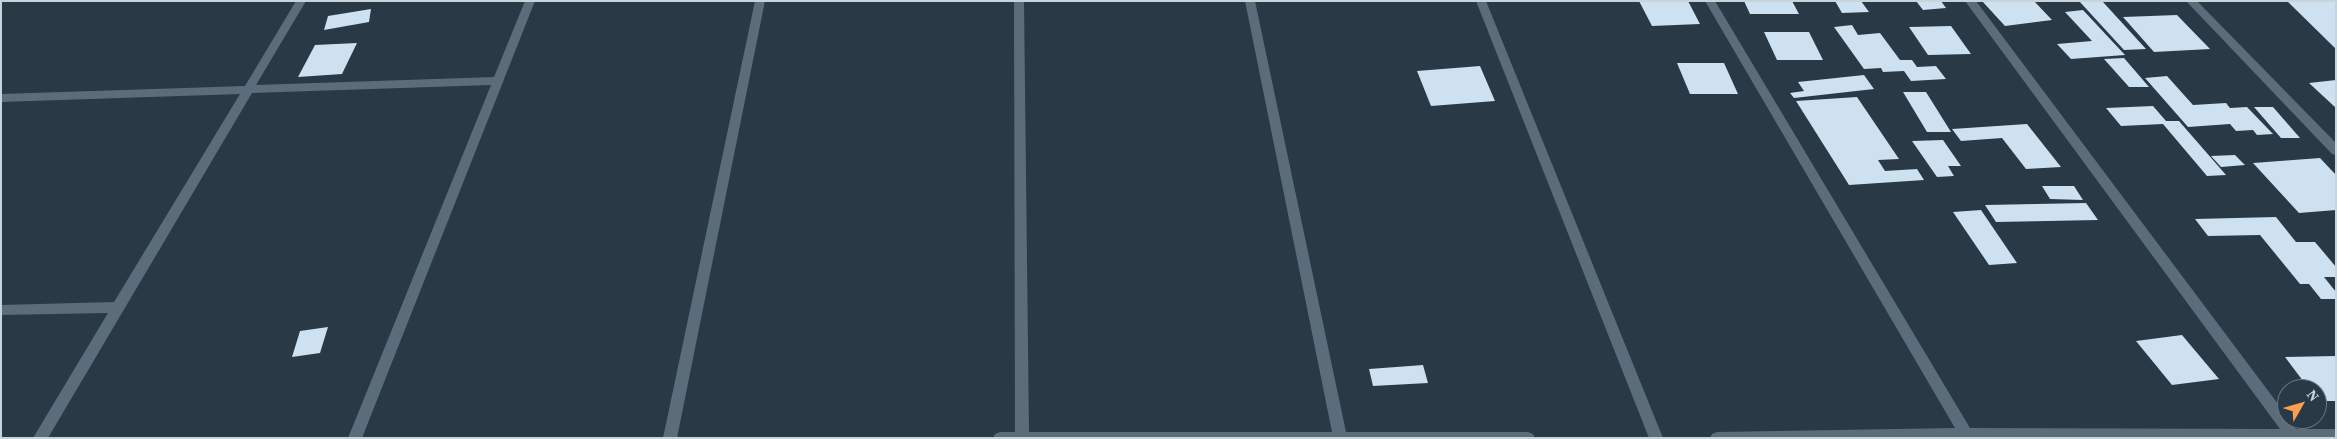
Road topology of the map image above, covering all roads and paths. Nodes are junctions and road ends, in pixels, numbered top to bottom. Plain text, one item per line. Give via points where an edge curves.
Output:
1 (301, 1) edge
2 (530, 1) edge
3 (760, 1) edge
4 (1019, 1) edge
5 (1250, 1) edge
6 (1481, 1) edge
7 (1710, 1) edge
8 (1970, 1) edge
9 (2191, 1) edge
10 (498, 81) junction
11 (249, 89) junction
12 (1, 98) edge
13 (2336, 151) edge
14 (119, 307) junction
15 (1, 310) edge
16 (2336, 435) edge
17 (1967, 436) edge
18 (2293, 436) edge
19 (1340, 437) edge
20 (40, 438) edge
21 (355, 438) edge
22 (670, 438) edge
23 (1000, 438) edge
24 (1022, 438) edge
25 (1528, 438) edge
26 (1656, 438) edge
27 (1717, 438) edge

1 - 11 street
2 - 10 street
3 - 22 street
4 - 24 street
5 - 19 street
6 - 26 street
7 - 17 street
8 - 18 street
9 - 13 street
10 - 11 street
10 - 21 street
11 - 12 street
11 - 14 street
14 - 15 street
14 - 20 street
16 - 18 street
17 - 18 street
17 - 27 street
19 - 24 street
19 - 25 street
23 - 24 street

